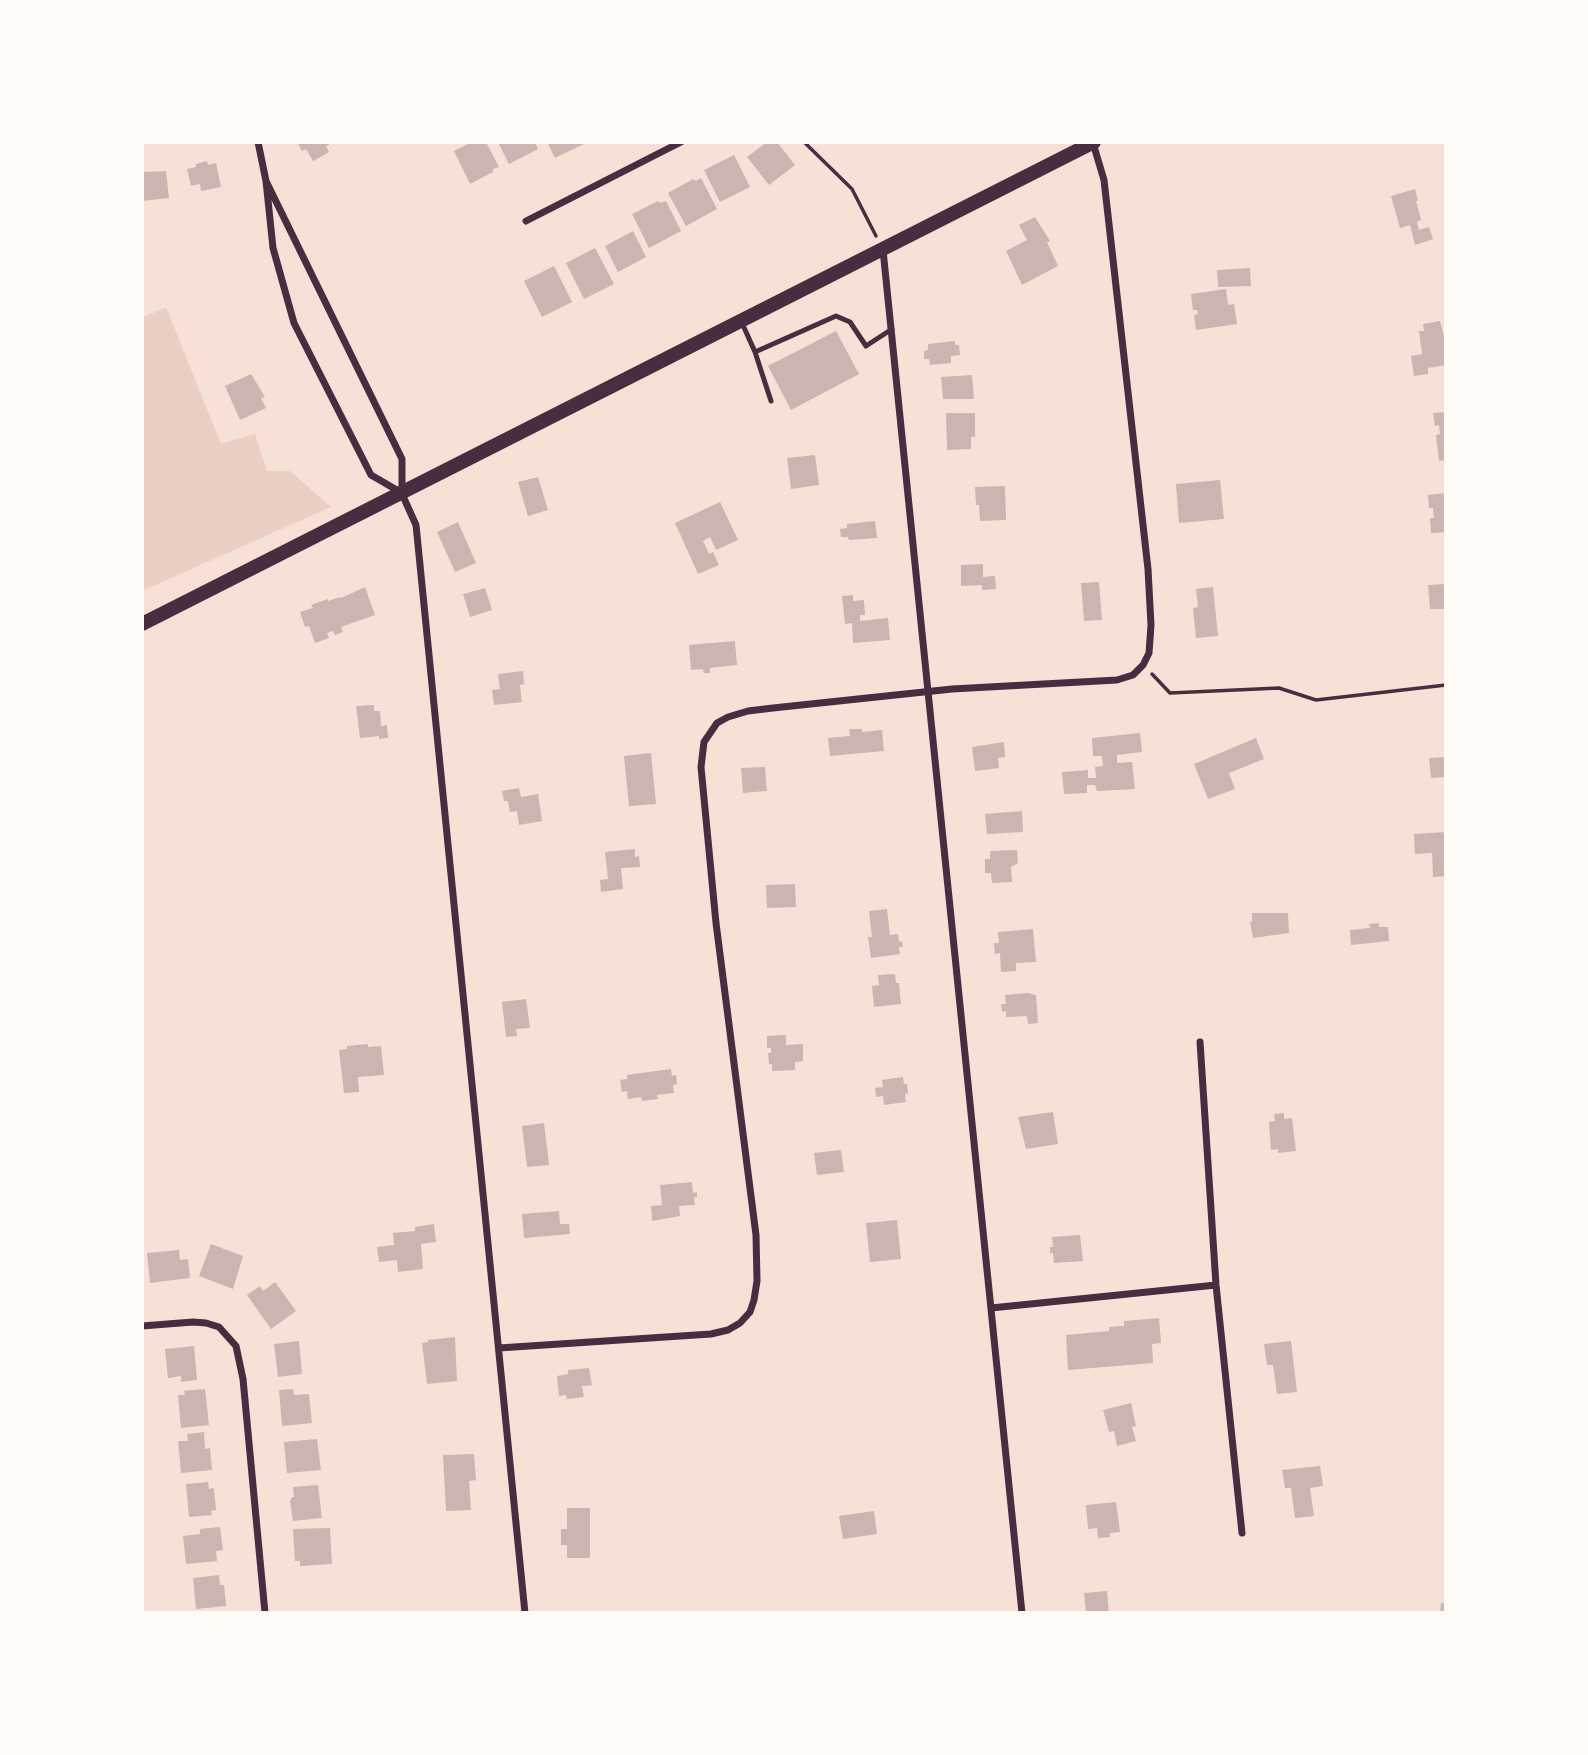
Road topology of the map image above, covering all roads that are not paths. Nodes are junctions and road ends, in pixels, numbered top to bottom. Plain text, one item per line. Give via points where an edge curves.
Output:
1 (258, 142) edge
2 (681, 142) edge
3 (1094, 142) edge
4 (266, 181) junction
5 (526, 221) dead end
6 (883, 250) junction
7 (741, 322) junction
8 (892, 329) junction
9 (755, 352) junction
10 (771, 401) dead end
11 (402, 494) junction
12 (142, 624) edge
13 (929, 692) junction
14 (1200, 1042) dead end
15 (1216, 1285) junction
16 (991, 1308) junction
17 (142, 1326) edge
18 (499, 1348) junction
19 (1242, 1533) dead end
20 (265, 1613) edge
21 (526, 1613) edge
22 (1022, 1613) edge

1 - 4 street
2 - 5 street
3 - 6 main road
3 - 13 street via 1104,180 1147,569 1149,653 1133,675 1102,682
4 - 11 street via 402,460
4 - 11 street via 273,248 295,323 371,475
6 - 7 main road
6 - 8 street
7 - 9 lane
7 - 11 main road
8 - 9 lane via 866,346 850,321 836,316
8 - 13 street
9 - 10 lane
11 - 12 main road
11 - 18 street via 416,525
13 - 16 street
13 - 18 street via 748,711 717,723 704,742 701,767 716,923 756,1235 757,1281 750,1312 728,1330 711,1334
14 - 15 street
15 - 16 street
15 - 19 street
16 - 22 street
17 - 20 street via 206,1323 219,1327 236,1346
18 - 21 street

